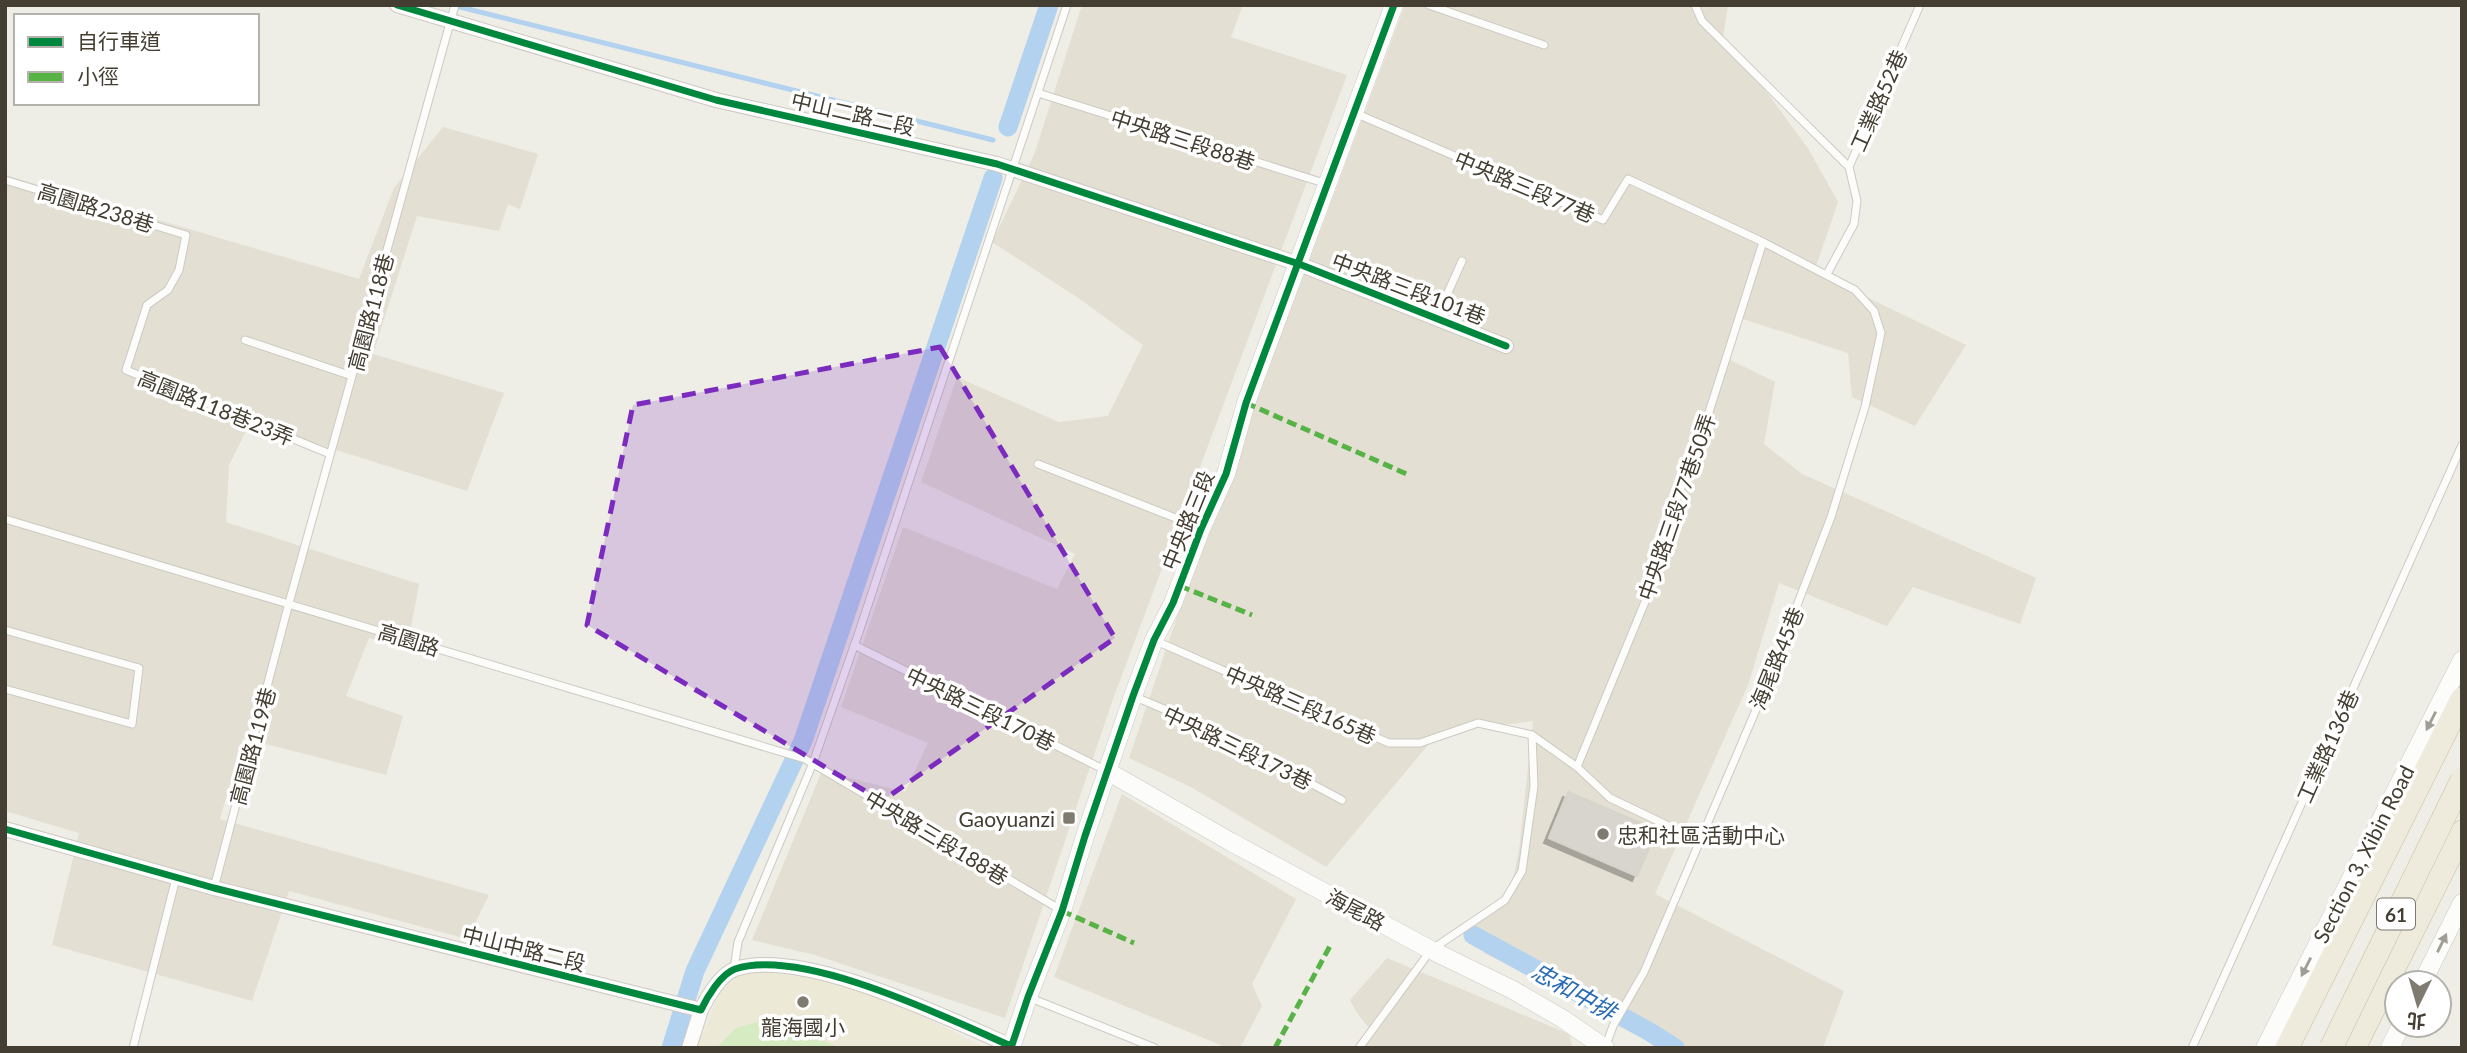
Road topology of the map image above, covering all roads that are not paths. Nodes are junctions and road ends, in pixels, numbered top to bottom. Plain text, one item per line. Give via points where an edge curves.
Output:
1 (397, 5) edge
2 (455, 5) edge
3 (1068, 5) edge
4 (1394, 5) edge
5 (1429, 5) edge
6 (1695, 5) edge
7 (1920, 5) edge
8 (450, 20) junction
9 (1544, 45) dead end
10 (1038, 93) junction
11 (1354, 112) junction
12 (1849, 167) junction
13 (1011, 169) junction
14 (5, 180) edge
15 (1328, 185) junction
16 (186, 235) joint
17 (1763, 242) junction
18 (1462, 261) dead end
19 (1299, 264) junction
20 (1827, 274) junction
21 (1437, 317) junction
22 (245, 340) dead end
23 (1506, 346) dead end
24 (352, 376) junction
25 (2462, 445) edge
26 (331, 454) junction
27 (1038, 464) dead end
28 (5, 519) edge
29 (1201, 529) junction
30 (289, 603) junction
31 (5, 630) edge
32 (1154, 640) junction
33 (854, 645) junction
34 (2462, 660) edge
35 (5, 689) edge
36 (1133, 696) junction
37 (2462, 699) edge
38 (1532, 735) junction
39 (809, 761) junction
40 (1577, 767) junction
41 (1107, 771) junction
42 (2462, 781) edge
43 (1342, 800) dead end
44 (5, 829) edge
45 (2462, 832) edge
46 (1700, 841) junction
47 (2462, 867) edge
48 (177, 877) junction
49 (214, 888) junction
50 (2462, 903) edge
51 (1062, 911) junction
52 (1431, 950) junction
53 (734, 969) junction
54 (2411, 969) edge
55 (2429, 969) edge
56 (1028, 997) junction
57 (695, 1008) junction
58 (2383, 1024) edge
59 (1011, 1047) edge
60 (133, 1048) edge
61 (689, 1048) edge
62 (1155, 1048) edge
63 (1359, 1048) edge
64 (1605, 1048) edge
65 (2192, 1048) edge
66 (2265, 1048) edge
67 (2287, 1048) edge
68 (2329, 1048) edge
69 (2354, 1048) edge
70 (2371, 1048) edge

1 - 8 street, 中山二路二段
2 - 8 lane, 高園路118巷
3 - 10 lane
4 - 11 street, 中央路三段
5 - 9 lane
6 - 12 lane via 1702,21
7 - 12 lane, 工業路52巷
8 - 13 street, 中山二路二段 via 716,100
8 - 24 lane, 高園路118巷
10 - 13 lane
10 - 15 lane, 中央路三段88巷
11 - 15 street, 中央路三段
11 - 17 lane, 中央路三段77巷 via 1603,220 1628,179
12 - 20 lane, 工業路52巷 via 1857,201 1854,224
13 - 19 street, 中山二路二段
13 - 33 lane
14 - 16 lane, 高園路238巷
15 - 19 street, 中央路三段
16 - 26 lane, 高園路118巷23弄 via 179,270 168,290 147,305 126,370
17 - 20 lane, 中央路三段77巷
17 - 40 lane, 中央路三段77巷50弄 via 1703,431 1675,503 1661,563
18 - 21 lane
19 - 21 street, 中央路三段101巷
19 - 29 street, 中央路三段 via 1246,404 1226,474
20 - 46 lane, 海尾路45巷 via 1855,290 1874,310 1881,333 1865,407 1826,530
21 - 23 street, 中央路三段101巷
22 - 24 lane
24 - 26 lane, 高園路118巷
25 - 65 lane, 工業路136巷
26 - 30 lane, 高園路118巷
27 - 29 lane
28 - 30 lane, 高園路
29 - 32 street, 中央路三段
30 - 39 lane, 高園路
30 - 49 lane, 高園路119巷
31 - 35 lane via 139,668 132,724
32 - 36 street, 中央路三段
32 - 38 lane, 中央路三段165巷 via 1390,743 1420,743 1478,723
33 - 39 lane
33 - 41 lane, 中央路三段170巷
34 -> 66 street, Section 3, Xibin Road
36 - 41 street, 中央路三段
36 - 43 lane, 中央路三段173巷 via 1204,726
37 - 67 highway
38 - 40 lane
38 - 52 lane via 1534,786 1522,871 1505,900
39 - 51 lane, 中央路三段188巷
39 - 53 lane via 738,942
40 - 46 lane via 1611,798
41 - 51 street, 中央路三段
41 - 52 street, 海尾路
42 - 68 highway, 61, bridge
44 - 48 street, 中山中路二段
45 - 69 highway, 61
46 - 64 lane, 海尾路45巷 via 1644,972
47 - 54 highway
48 - 49 street, 中山中路二段
48 - 60 lane
49 - 57 street, 中山中路二段
55 -> 50 street
51 - 56 street, 中央路三段
52 - 63 lane
52 - 64 street, 海尾路 via 1523,996
53 - 57 street
53 - 59 street via 775,964 861,983
56 - 59 street, 中央路三段
56 - 62 lane
57 - 61 street
58 - 70 highway

